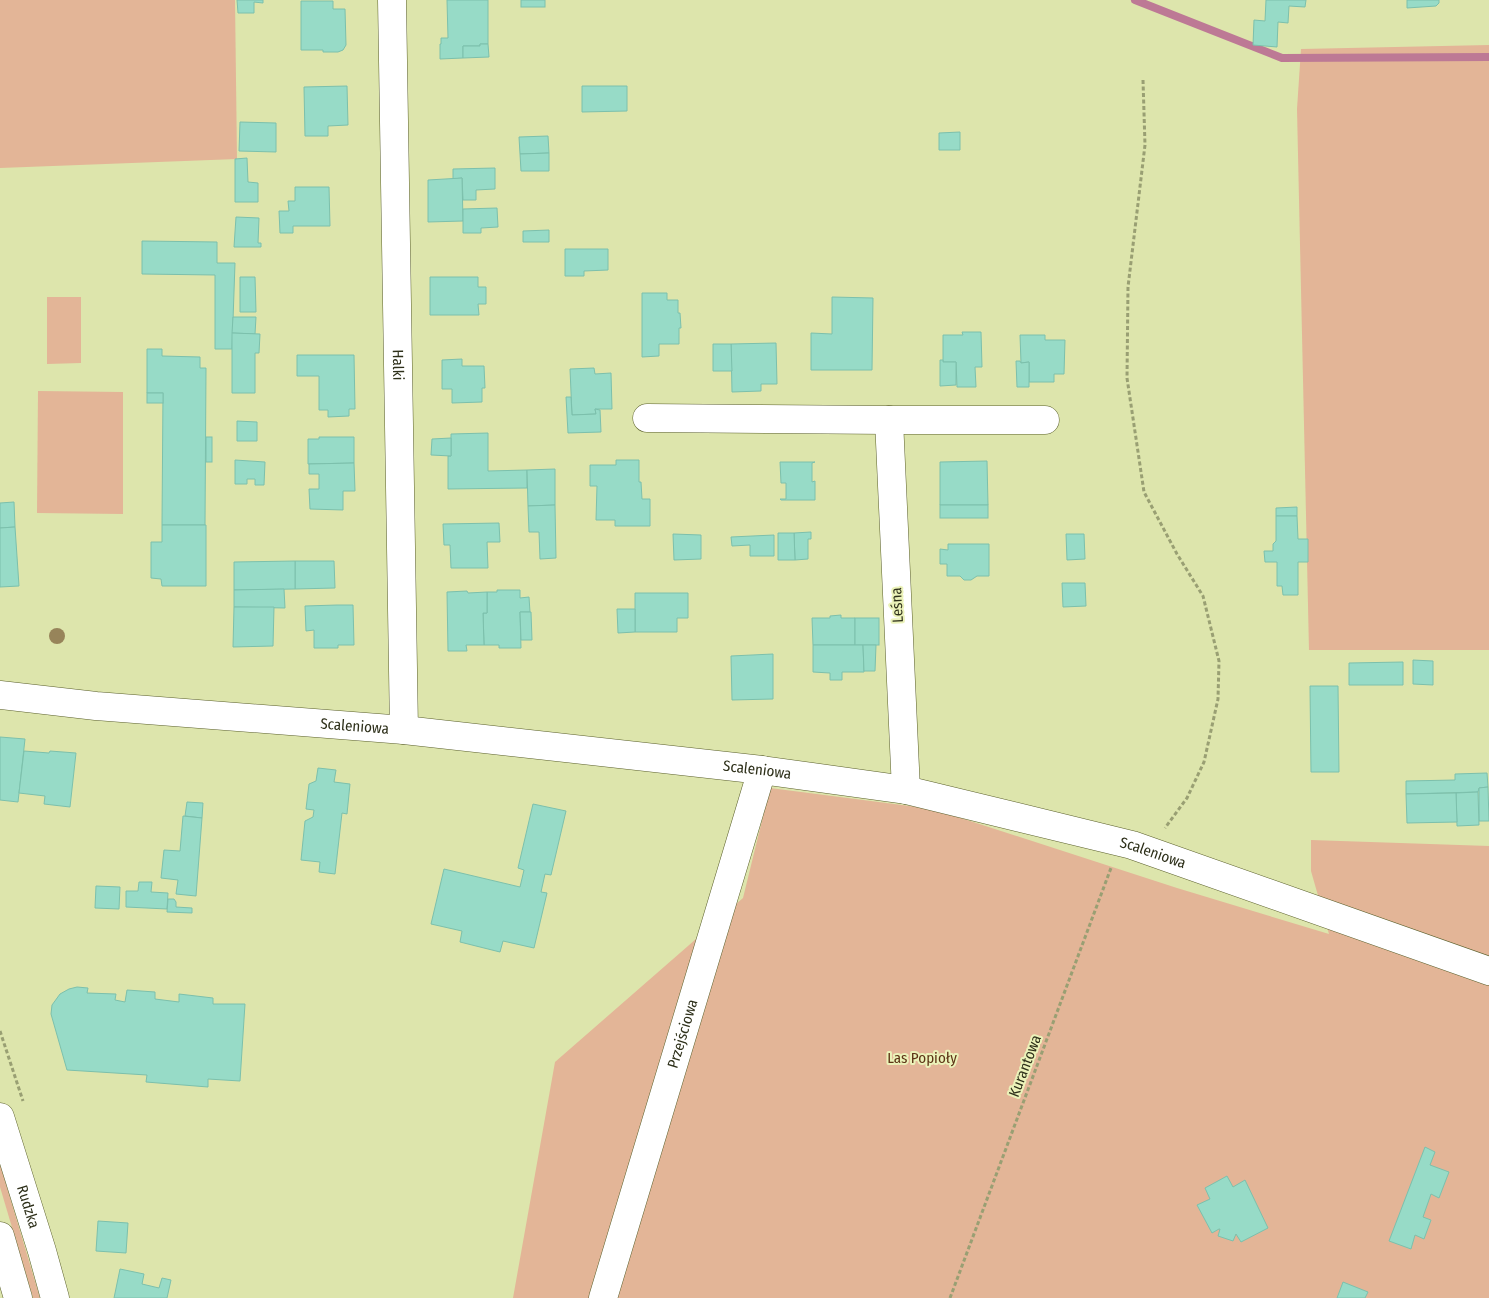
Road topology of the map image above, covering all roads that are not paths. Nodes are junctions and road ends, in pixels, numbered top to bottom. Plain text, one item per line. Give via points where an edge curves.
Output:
1 (392, 0) edge
2 (647, 418) dead end
3 (889, 420) junction
4 (1045, 420) dead end
5 (0, 695) edge
6 (404, 730) junction
7 (762, 770) junction
8 (906, 790) junction
9 (1489, 971) edge
10 (0, 1116) edge
11 (0, 1236) edge
12 (18, 1298) edge
13 (54, 1298) edge
14 (603, 1298) edge

1 - 6 street, Halki
2 - 3 street
3 - 4 street
3 - 8 street, Leśna
5 - 6 street, Scaleniowa via 96,706
6 - 7 street, Scaleniowa
7 - 8 street, Scaleniowa
7 - 14 street, Przejściowa
8 - 9 street, Scaleniowa via 1130,845
10 - 13 street, Rudzka
11 - 12 street

